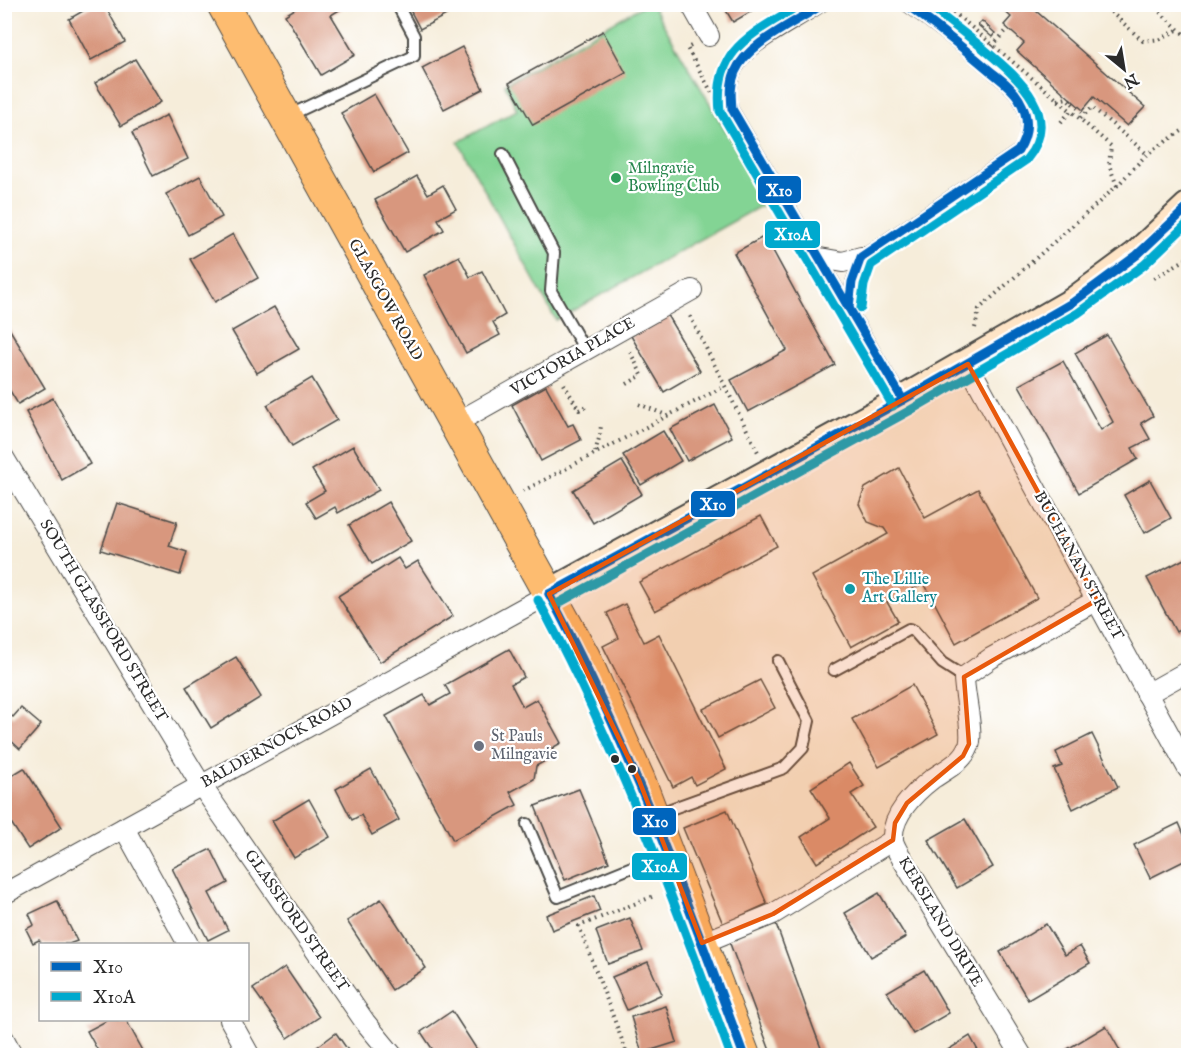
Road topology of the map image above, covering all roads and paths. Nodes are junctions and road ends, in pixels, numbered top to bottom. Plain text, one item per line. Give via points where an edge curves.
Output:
1 (223, 4) edge
2 (397, 4) edge
3 (691, 4) edge
4 (824, 4) edge
5 (905, 4) edge
6 (944, 4) edge
7 (1102, 4) edge
8 (1151, 4) edge
9 (1008, 29) dead end
10 (1179, 29) junction
11 (709, 36) joint
12 (1188, 38) edge
13 (993, 45) junction
14 (978, 61) junction
15 (1058, 100) junction
16 (1098, 100) dead end
17 (1092, 107) junction
18 (732, 109) junction
19 (1071, 111) junction
20 (1085, 114) junction
21 (285, 118) junction
22 (1080, 119) junction
23 (1061, 122) dead end
24 (1188, 127) edge
25 (503, 154) dead end
26 (1147, 154) junction
27 (1117, 186) junction
28 (1188, 207) edge
29 (861, 257) junction
30 (820, 258) junction
31 (686, 293) joint
32 (849, 307) junction
33 (618, 331) junction
34 (585, 350) junction
35 (968, 364) junction
36 (555, 368) junction
37 (627, 384) dead end
38 (725, 386) junction
39 (903, 400) junction
40 (589, 405) dead end
41 (639, 405) dead end
42 (666, 415) junction
43 (454, 424) junction
44 (601, 425) dead end
45 (595, 453) junction
46 (4, 458) edge
47 (769, 474) junction
48 (499, 504) junction
49 (549, 594) junction
50 (1097, 600) junction
51 (778, 661) dead end
52 (834, 670) dead end
53 (1188, 671) edge
54 (964, 677) junction
55 (1148, 694) junction
56 (1188, 769) edge
57 (201, 784) junction
58 (653, 815) junction
59 (527, 824) dead end
60 (124, 828) junction
61 (893, 840) junction
62 (667, 852) junction
63 (680, 886) junction
64 (4, 894) edge
65 (187, 943) edge
66 (702, 943) junction
67 (231, 1021) edge
68 (4, 1039) edge
69 (13, 1056) edge
70 (250, 1056) edge
71 (393, 1056) edge
72 (628, 1056) edge
73 (744, 1056) edge
74 (1022, 1056) edge

1 - 21 main road, GLASGOW ROAD
2 - 21 lane via 414,36 414,56
3 - 11 street
4 - 18 lane via 742,58 730,86
5 - 14 lane
6 - 13 path
7 - 10 path via 1143,41 1161,39
8 - 10 path
9 - 13 path
10 - 12 path
11 - 18 path via 687,48 720,107
13 - 14 path
13 - 15 path
14 - 29 lane via 1019,98 1027,121 1024,143 1018,151
15 - 19 path
15 - 20 path via 1071,100
16 - 17 path
17 - 20 path
17 - 26 path
18 - 30 lane
19 - 22 path
19 - 23 path
20 - 22 path
21 - 43 main road, GLASGOW ROAD
22 - 27 path via 1111,146 1109,165
24 - 26 path
25 - 34 lane via 554,253 551,291
26 - 27 path
27 - 35 path via 979,309
28 - 35 main road via 1137,255 1072,303
29 - 30 street via 843,262
29 - 32 lane
30 - 32 lane
31 - 33 street, VICTORIA PLACE
31 - 38 path
32 - 39 lane
33 - 34 street, VICTORIA PLACE
33 - 37 path via 642,375
34 - 36 street, VICTORIA PLACE
35 - 39 main road
35 - 50 street, BUCHANAN STREET
36 - 40 path via 579,410
36 - 43 street, VICTORIA PLACE
38 - 42 path
38 - 47 path
39 - 47 main road
41 - 42 path
42 - 45 path
43 - 48 main road, GLASGOW ROAD
44 - 45 path
45 - 48 path
46 - 57 street, SOUTH GLASSFORD STREET
47 - 49 main road
48 - 49 main road, GLASGOW ROAD
49 - 57 street, BALDERNOCK ROAD
49 - 58 main road, GLASGOW ROAD via 584,657
50 - 54 street via 990,658
50 - 55 street, BUCHANAN STREET
51 - 58 lane via 809,721 803,748 784,768
52 - 54 lane via 909,629 942,663
53 - 55 street
54 - 61 street, KERSLAND DRIVE via 969,744 963,756 907,803 895,824
55 - 56 street, BUCHANAN STREET
57 - 60 street, BALDERNOCK ROAD
57 - 71 street, GLASSFORD STREET via 365,1022
58 - 62 main road, GLASGOW ROAD
59 - 62 lane via 558,897
60 - 64 street, BALDERNOCK ROAD
60 - 65 street
61 - 66 street via 773,914
61 - 74 street, KERSLAND DRIVE
62 - 63 main road, GLASGOW ROAD
63 - 66 main road, GLASGOW ROAD
63 - 72 path via 579,926
66 - 73 main road, GLASGOW ROAD
67 - 70 street
68 - 69 street

